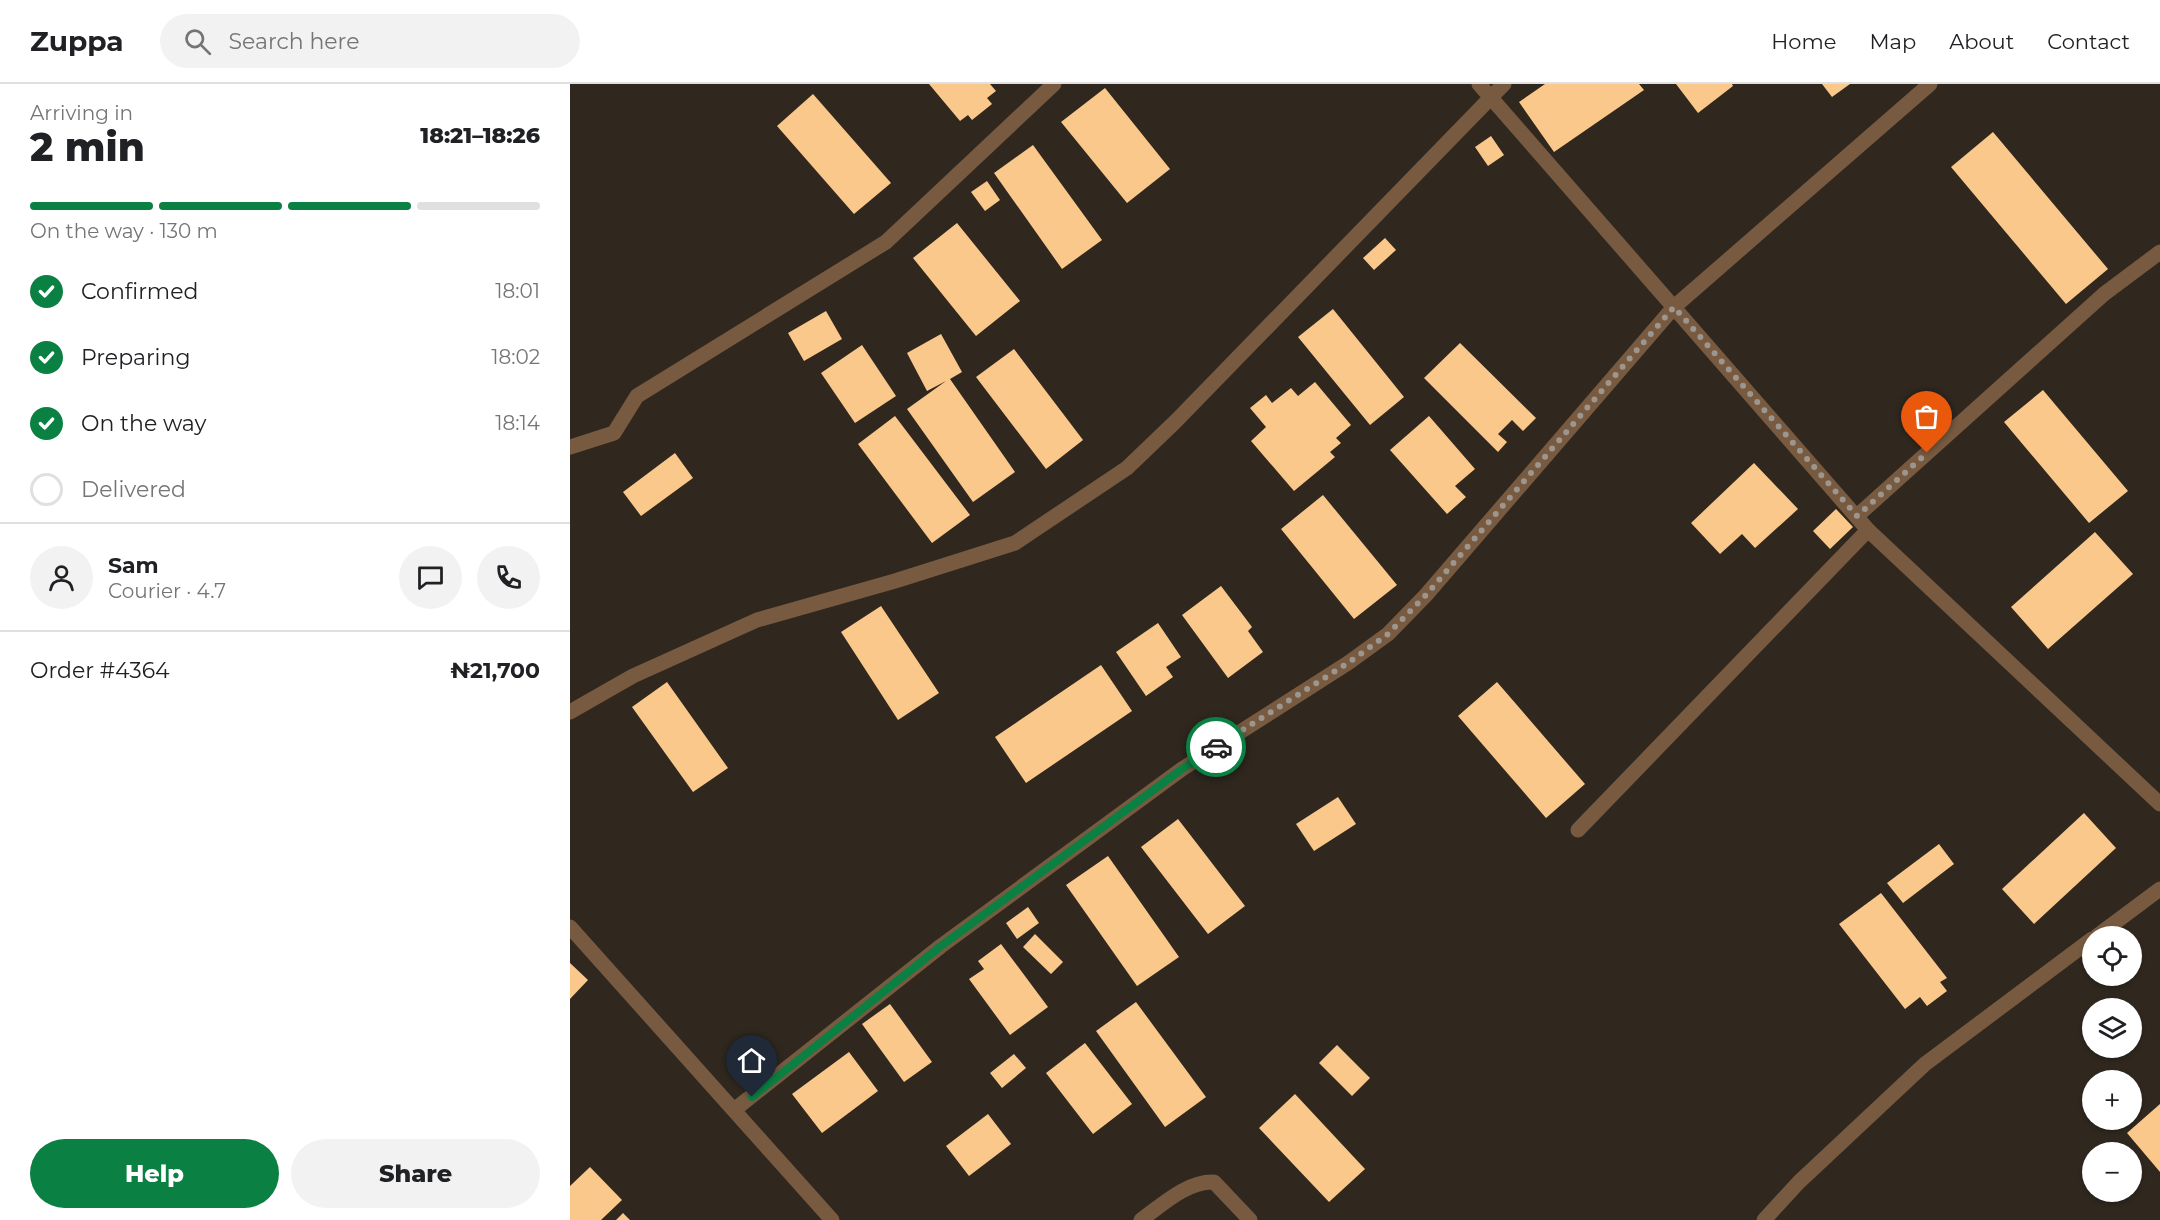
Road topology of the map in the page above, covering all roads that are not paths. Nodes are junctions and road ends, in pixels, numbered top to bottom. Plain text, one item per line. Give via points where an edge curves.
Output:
1 (1054, 84) edge
2 (1479, 84) edge
3 (1504, 84) edge
4 (1930, 84) edge
5 (1491, 98) junction
6 (2160, 252) edge
7 (1674, 307) junction
8 (570, 447) edge
9 (1857, 516) junction
10 (1868, 530) junction
11 (570, 712) edge
12 (2160, 804) edge
13 (1578, 830) dead end
14 (2160, 889) edge
15 (2110, 926) edge
16 (570, 927) edge
17 (2082, 946) edge
18 (734, 1110) junction
19 (832, 1220) edge
20 (1141, 1220) edge
21 (1250, 1220) edge
22 (1764, 1220) edge

1 - 8 street via 886,242 637,396 614,433
2 - 5 street
3 - 5 street
4 - 7 street
5 - 7 street
5 - 11 street via 1127,468 1025,537 895,581 757,620 633,676
6 - 9 street via 2104,294
7 - 9 street
7 - 18 street via 1388,634 1182,769 941,946
9 - 10 street
10 - 12 street
10 - 13 street
14 - 15 street
16 - 18 street
17 - 22 street via 1925,1064
18 - 19 street
20 - 21 street via 1188,1187 1203,1182 1214,1182

